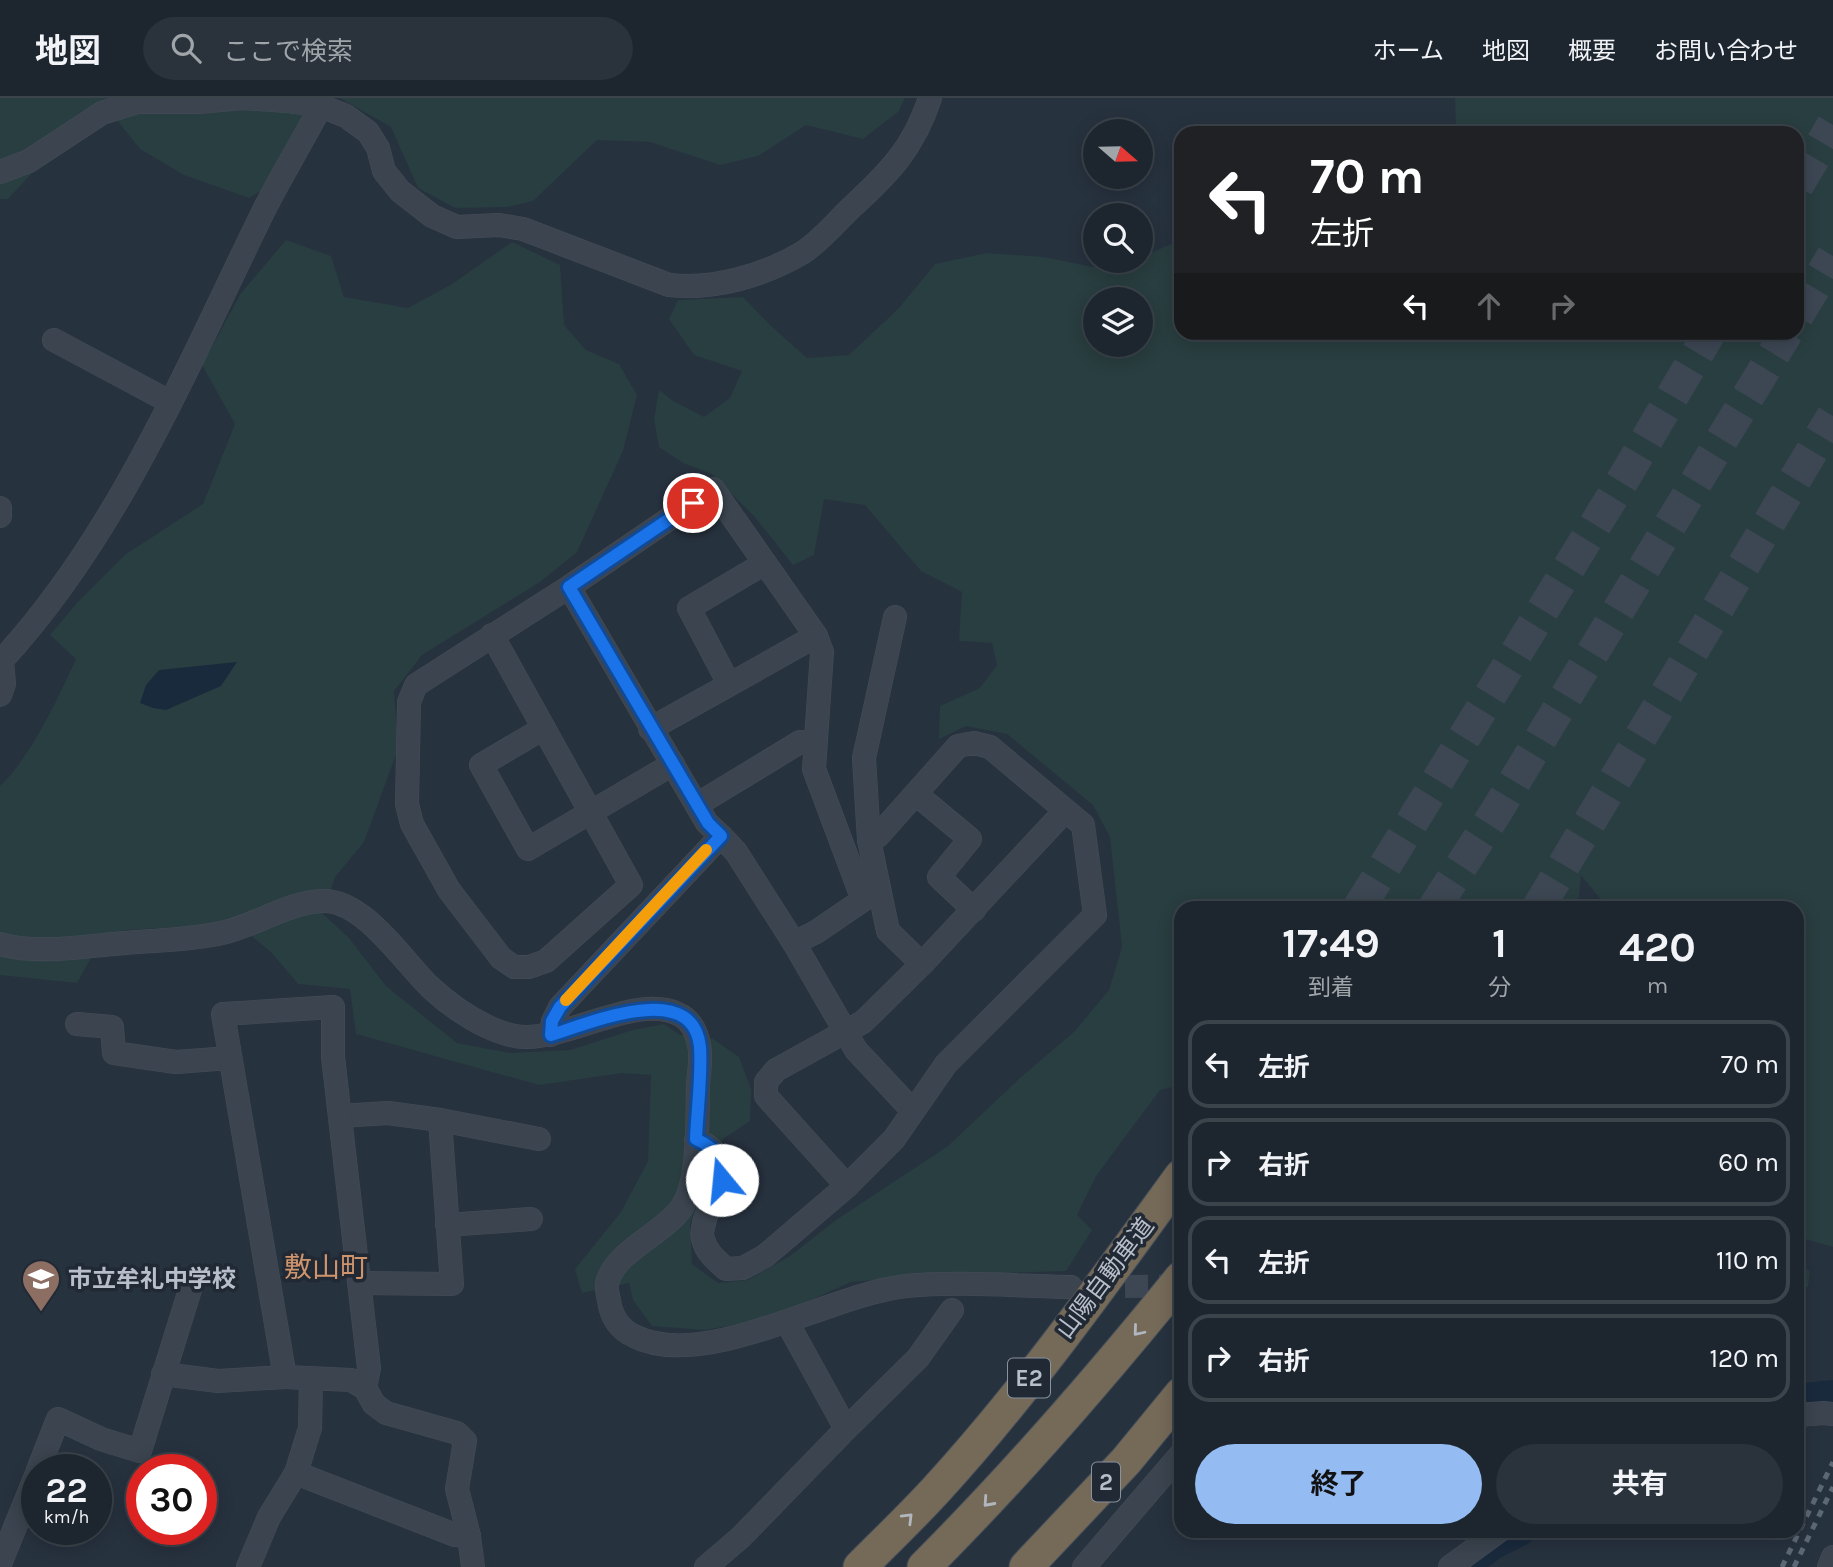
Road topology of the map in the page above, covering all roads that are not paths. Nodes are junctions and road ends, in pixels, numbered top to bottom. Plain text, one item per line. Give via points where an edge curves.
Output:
1 (930, 98) edge
2 (321, 106) junction
3 (0, 172) edge
4 (54, 340) dead end
5 (170, 402) junction
6 (0, 508) edge
7 (0, 516) edge
8 (765, 563) junction
9 (569, 587) junction
10 (895, 617) dead end
11 (492, 635) junction
12 (816, 636) junction
13 (1, 659) edge
14 (729, 684) junction
15 (0, 695) edge
16 (544, 728) junction
17 (650, 729) junction
18 (815, 743) junction
19 (673, 764) junction
20 (916, 794) junction
21 (698, 804) junction
22 (1065, 811) junction
23 (592, 813) junction
24 (721, 836) junction
25 (869, 840) junction
26 (974, 910) junction
27 (794, 943) junction
28 (0, 944) edge
29 (922, 964) junction
30 (76, 1024) dead end
31 (846, 1031) junction
32 (551, 1035) junction
33 (230, 1058) junction
34 (913, 1111) junction
35 (340, 1116) junction
36 (440, 1120) junction
37 (539, 1139) dead end
38 (696, 1139) junction
39 (847, 1186) junction
40 (1174, 1186) edge
41 (531, 1219) dead end
42 (447, 1225) junction
43 (193, 1280) dead end
44 (360, 1283) junction
45 (1174, 1286) edge
46 (1070, 1287) tunnel mouth
47 (952, 1310) dead end
48 (787, 1322) junction
49 (163, 1374) junction
50 (285, 1377) junction
51 (311, 1378) junction
52 (365, 1388) junction
53 (1174, 1403) edge
54 (1804, 1414) edge
55 (1833, 1415) edge
56 (846, 1429) junction
57 (44, 1454) edge
58 (1174, 1462) edge
59 (296, 1473) junction
60 (21, 1511) edge
61 (469, 1536) junction
62 (1489, 1538) edge
63 (1833, 1557) edge
64 (0, 1564) edge
65 (248, 1567) edge
66 (473, 1567) edge
67 (706, 1567) edge
68 (860, 1567) edge
69 (924, 1567) edge
70 (1026, 1567) edge
71 (1084, 1567) edge
72 (1450, 1567) edge
73 (1829, 1567) edge

1 - 2 street via 912,140 890,172 804,252 729,282 693,288 669,285 523,229 457,227 432,216 400,191 384,171 368,132
2 - 3 street via 243,98 137,102 102,113 29,161
2 - 5 street
4 - 5 street
5 - 13 street via 100,528 45,609
6 - 7 street
8 - 9 street via 713,489
8 - 12 street
8 - 14 street via 689,608
9 - 11 street
9 - 17 street
10 - 25 street via 864,758
11 - 16 street
11 - 23 street via 416,685 409,702 407,804 412,824 449,890 501,958 514,967 545,961 631,885
12 - 14 street
12 - 18 street via 822,652
13 - 15 street via 4,684
14 - 17 street
16 - 23 street
16 - 23 street via 481,765 528,849
17 - 19 street
18 - 21 street via 800,742
18 - 27 street via 814,769 863,900
19 - 21 street
19 - 23 street
20 - 22 street via 958,746 974,743 990,747
20 - 25 street
20 - 26 street via 970,839 939,877
21 - 24 street
22 - 26 street
22 - 34 street via 1083,825 1095,915 946,1064
24 - 27 street
24 - 32 street via 560,1007
25 - 29 street via 888,931
26 - 29 street
27 - 31 street
28 - 32 street via 48,949 182,938 226,932 302,904 326,900 353,909 456,1008 509,1034
29 - 31 street via 863,1021
30 - 33 street via 112,1027 114,1053 176,1062
31 - 34 street via 856,1051
31 - 39 street via 776,1070 766,1082 766,1096
32 - 38 street via 631,1011 678,1013 691,1024 700,1045
33 - 35 street via 223,1014 333,1007 332,1057
33 - 50 street
34 - 39 street via 894,1139
35 - 36 street via 388,1112
35 - 44 street
36 - 37 street
36 - 42 street
38 - 39 street via 721,1158 722,1180 701,1236 710,1255 726,1269 743,1268 765,1256
38 - 48 street via 692,1183 684,1204 668,1225 618,1264 607,1284 611,1313 625,1332 651,1345 732,1338
68 -> 40 highway, 山陽自動車道 / E2 via 935,1491 1003,1411
41 - 42 street
42 - 44 street via 452,1284
43 - 49 street
44 - 52 street via 369,1368
45 -> 69 highway, E2 via 1077,1404
46 - 48 street via 902,1286
47 - 56 street via 918,1358
48 - 56 street
49 - 50 street via 218,1381
49 - 57 street via 140,1451 58,1419
50 - 51 street
51 - 52 street via 351,1380
51 - 59 street via 310,1427
52 - 61 street via 386,1413 457,1433 465,1441 457,1489
53 - 70 highway, 2
54 - 55 street
56 - 67 street
58 - 71 street
59 - 61 street via 455,1535
59 - 65 street via 269,1517
60 - 64 street
61 - 66 street
62 - 72 street
63 - 73 street

